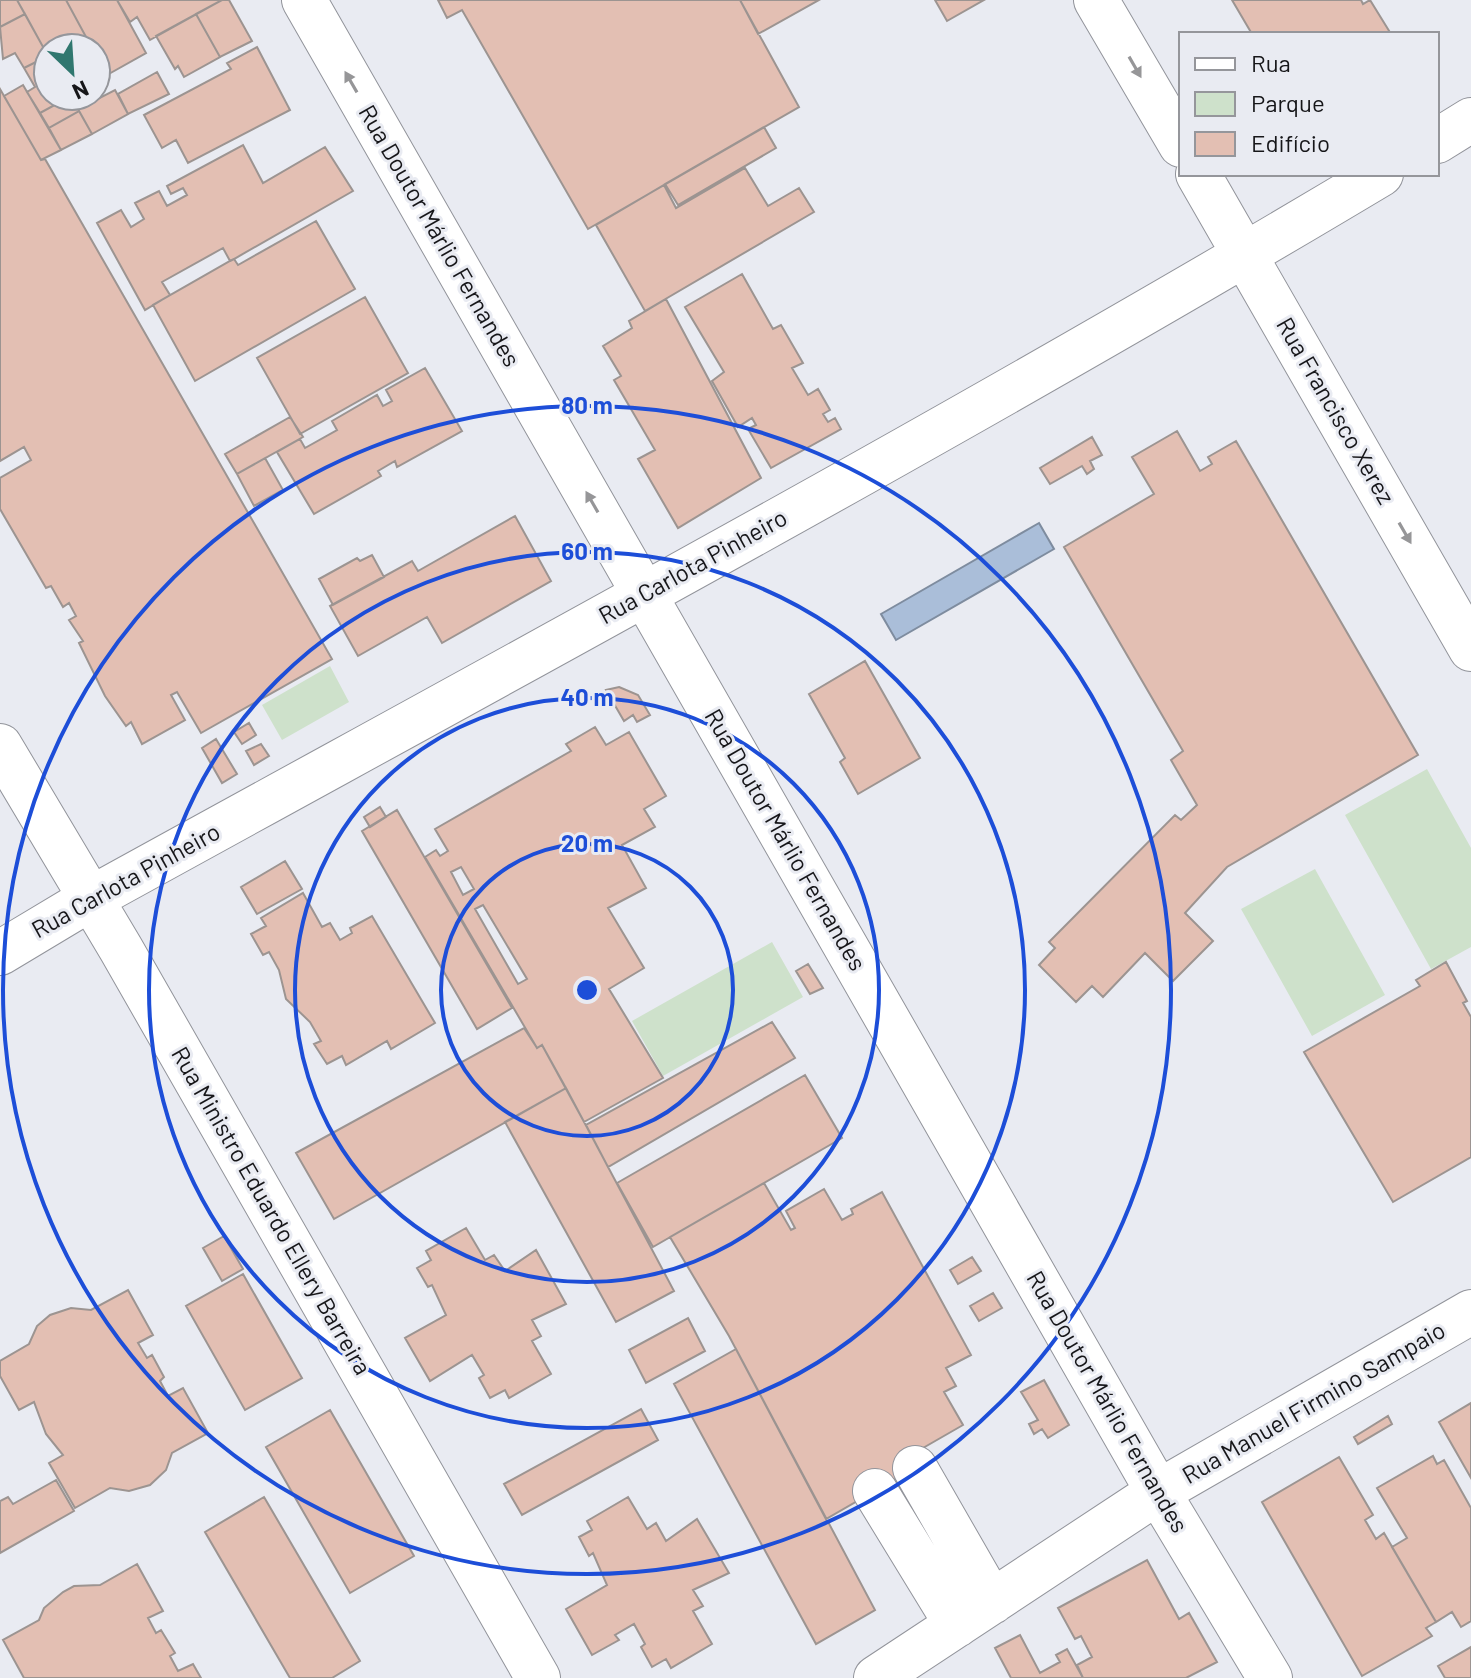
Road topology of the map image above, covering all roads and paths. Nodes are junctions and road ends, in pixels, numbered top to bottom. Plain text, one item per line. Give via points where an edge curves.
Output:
1 (304, 0) edge
2 (1096, 0) edge
3 (1471, 120) edge
4 (1439, 140) edge
5 (1179, 142) edge
6 (1199, 176) edge
7 (1378, 176) edge
8 (1246, 255) junction
9 (644, 594) junction
10 (1471, 649) edge
11 (0, 746) edge
12 (90, 899) junction
13 (0, 953) edge
14 (1471, 1312) edge
15 (915, 1468) dead end
16 (875, 1491) dead end
17 (1158, 1492) junction
18 (974, 1613) junction
19 (538, 1678) edge
20 (876, 1678) edge
21 (1270, 1678) edge

9 -> 1 street, Rua Doutor Márlio Fernandes
2 -> 5 street
3 - 4 street
6 - 8 street, Rua Francisco Xerez
7 - 8 street, Rua Carlota Pinheiro
8 - 9 street, Rua Carlota Pinheiro
8 -> 10 street, Rua Francisco Xerez
9 - 12 street, Rua Carlota Pinheiro
9 - 17 street, Rua Doutor Márlio Fernandes
11 - 12 street, Rua Ministro Eduardo Ellery Barreira
12 - 13 street, Rua Carlota Pinheiro
12 - 19 street, Rua Ministro Eduardo Ellery Barreira
14 - 17 street, Rua Manuel Firmino Sampaio
15 - 18 street
16 - 18 street
17 - 18 street, Rua Manuel Firmino Sampaio
17 - 21 street, Rua Doutor Márlio Fernandes
18 - 20 street, Rua Manuel Firmino Sampaio

